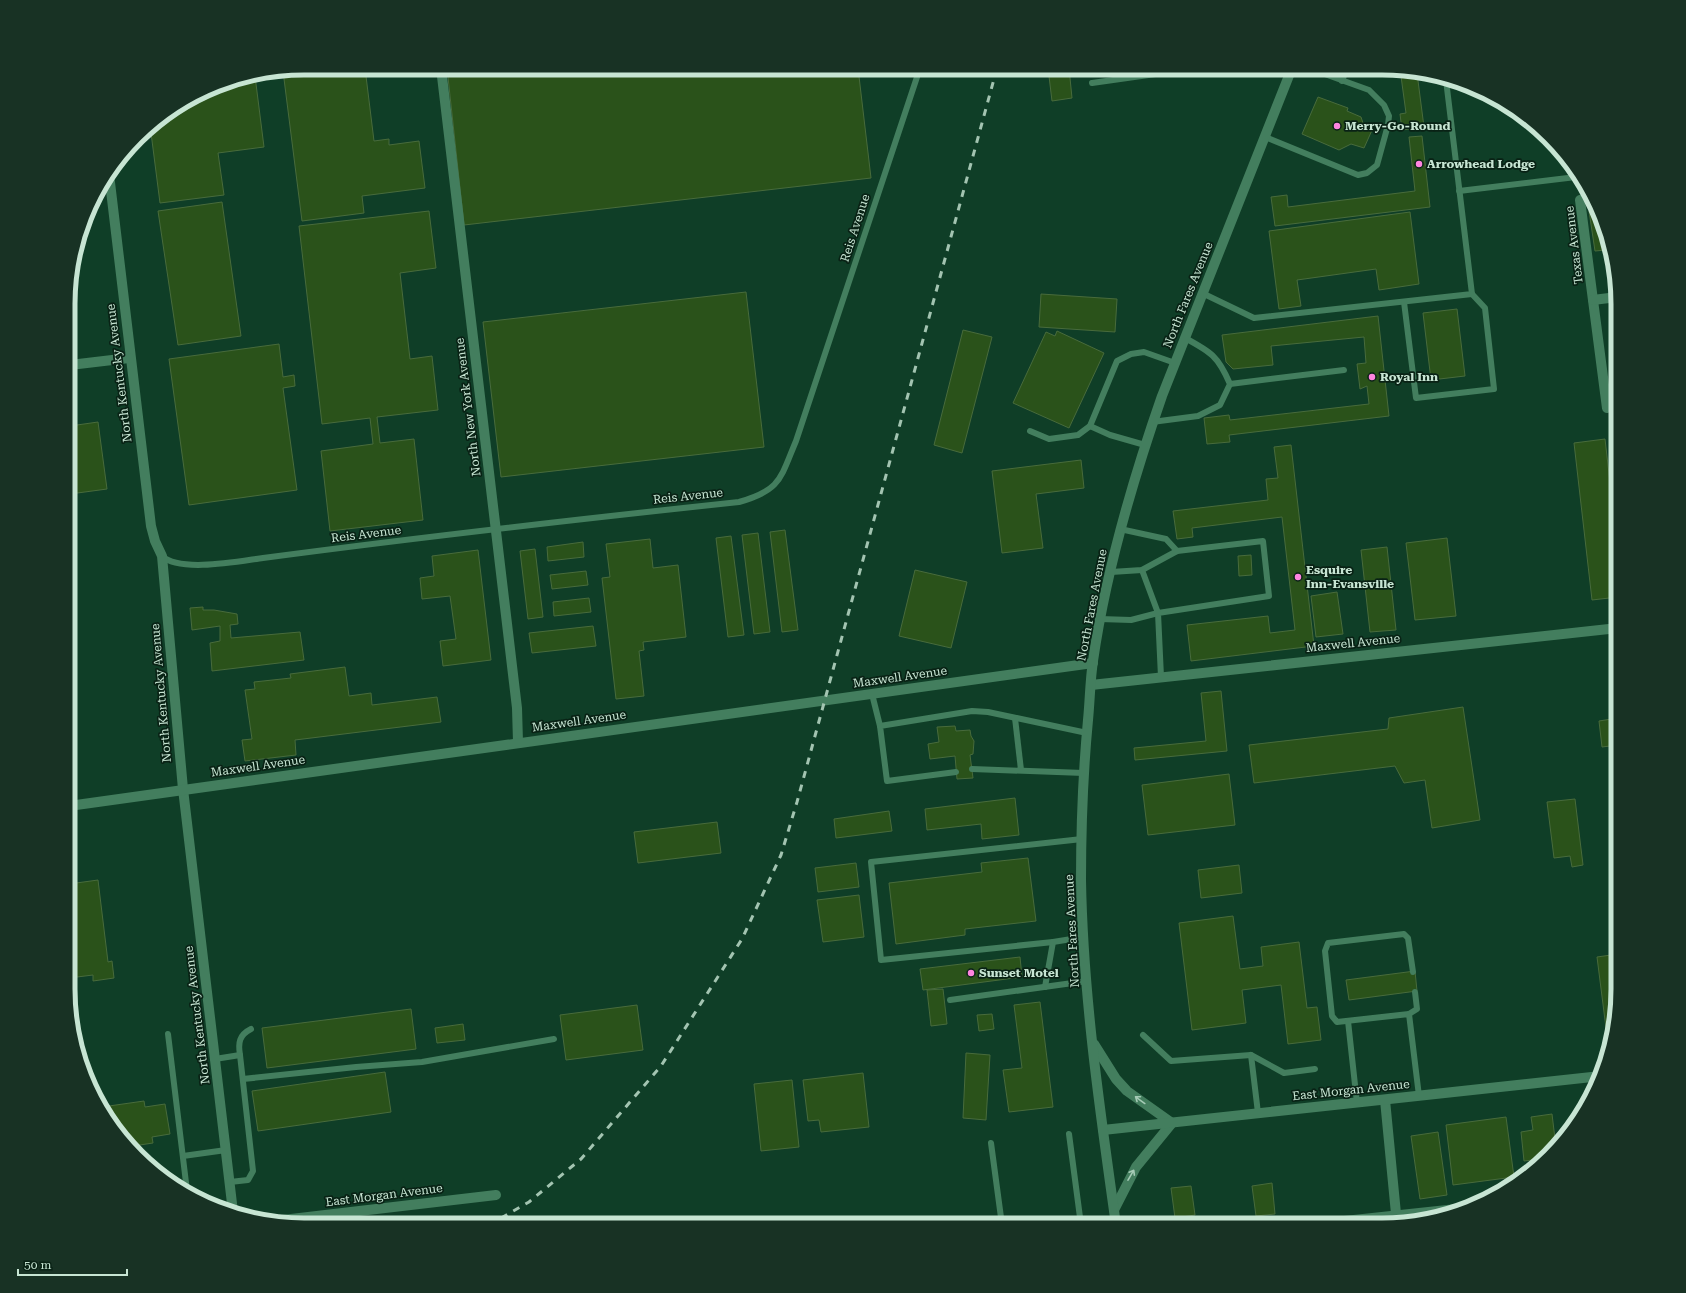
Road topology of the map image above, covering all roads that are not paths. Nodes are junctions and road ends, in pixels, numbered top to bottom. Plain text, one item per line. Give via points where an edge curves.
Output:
1 (442, 75) edge
2 (918, 75) edge
3 (1149, 75) edge
4 (1289, 75) edge
5 (1326, 75) edge
6 (1344, 75) edge
7 (1342, 81) junction
8 (1092, 83) dead end
9 (1447, 84) edge
10 (1264, 137) junction
11 (1572, 177) edge
12 (110, 183) edge
13 (1459, 191) junction
14 (1585, 199) edge
15 (1202, 293) junction
16 (1472, 294) junction
17 (1611, 298) edge
18 (1593, 300) junction
19 (1404, 302) junction
20 (1185, 338) junction
21 (130, 358) junction
22 (1175, 363) junction
23 (75, 364) edge
24 (1344, 370) dead end
25 (1230, 384) junction
26 (1607, 408) dead end
27 (1152, 422) junction
28 (1090, 426) junction
29 (1030, 431) dead end
30 (1145, 445) junction
31 (496, 529) junction
32 (1120, 529) junction
33 (1177, 551) junction
34 (162, 556) junction
35 (1142, 570) junction
36 (1111, 572) junction
37 (1158, 613) junction
38 (1100, 618) junction
39 (1611, 629) edge
40 (1093, 663) junction
41 (1161, 677) junction
42 (1091, 685) junction
43 (872, 694) junction
44 (1015, 718) junction
45 (880, 726) junction
46 (1087, 733) junction
47 (518, 742) junction
48 (972, 769) dead end
49 (1021, 770) junction
50 (956, 772) dead end
51 (1084, 773) junction
52 (183, 789) junction
53 (75, 805) edge
54 (1082, 839) junction
55 (1084, 937) junction
56 (1052, 942) junction
57 (1413, 972) dead end
58 (1087, 981) junction
59 (1045, 987) junction
60 (1415, 992) dead end
61 (950, 1000) dead end
62 (1410, 1014) junction
63 (1348, 1021) junction
64 (251, 1029) dead end
65 (168, 1034) dead end
66 (1143, 1036) dead end
67 (554, 1039) dead end
68 (1093, 1041) junction
69 (240, 1055) junction
70 (1251, 1055) junction
71 (215, 1059) junction
72 (1315, 1069) dead end
73 (1594, 1077) edge
74 (243, 1079) junction
75 (1418, 1096) junction
76 (1385, 1100) junction
77 (1357, 1103) junction
78 (1258, 1113) junction
79 (1172, 1123) junction
80 (1103, 1130) junction
81 (1069, 1134) dead end
82 (991, 1143) dead end
83 (226, 1150) junction
84 (183, 1156) junction
85 (230, 1182) junction
86 (186, 1185) edge
87 (496, 1195) dead end
88 (1456, 1206) edge
89 (232, 1207) edge
90 (1114, 1210) junction
91 (1396, 1212) junction
92 (300, 1218) edge
93 (1001, 1218) edge
94 (1080, 1218) edge
95 (1115, 1218) edge
96 (1346, 1218) edge
97 (1396, 1218) edge

1 - 31 street, North New York Avenue
2 - 31 lane, Reis Avenue via 796,441 778,483 756,497 738,502
3 - 8 lane
4 - 10 street, North Fares Avenue
5 - 7 lane
6 - 7 lane
7 - 10 lane via 1370,90 1384,105 1389,116 1377,166 1367,173 1358,175
9 - 13 lane
10 - 15 street, North Fares Avenue
11 - 13 lane
12 - 21 street, North Kentucky Avenue
13 - 16 lane
14 - 18 street, Texas Avenue via 1580,200
15 - 19 lane via 1254,318
15 - 20 street, North Fares Avenue
16 - 19 lane
16 - 19 lane via 1485,308 1494,389 1416,398
17 - 18 street
18 - 26 street, Texas Avenue
20 - 22 street, North Fares Avenue
20 - 25 lane via 1206,349 1222,364
21 - 23 street
21 - 34 street, North Kentucky Avenue via 151,526 154,541
22 - 27 street, North Fares Avenue
22 - 28 lane via 1144,352 1131,354 1117,361
24 - 25 lane
25 - 27 lane via 1220,405 1198,416
27 - 30 street, North Fares Avenue
28 - 29 lane via 1078,435 1049,439
28 - 30 lane
30 - 32 street, North Fares Avenue
31 - 34 lane, Reis Avenue via 194,565 177,563
31 - 47 street, North New York Avenue via 517,708
32 - 33 lane via 1166,539
32 - 36 street, North Fares Avenue
33 - 35 lane
33 - 37 lane via 1263,541 1269,596
34 - 52 street, North Kentucky Avenue
35 - 36 lane
35 - 37 lane
36 - 38 street, North Fares Avenue
37 - 38 lane via 1131,620
37 - 41 lane
38 - 40 street, North Fares Avenue
39 - 41 street, Maxwell Avenue
40 - 42 street, North Fares Avenue
40 - 43 street, Maxwell Avenue
41 - 42 street, Maxwell Avenue
42 - 46 street, North Fares Avenue
43 - 45 lane
43 - 47 street, Maxwell Avenue
44 - 45 lane via 972,711
44 - 46 lane
44 - 49 lane
45 - 50 lane via 887,781
46 - 51 street, North Fares Avenue
47 - 52 street, Maxwell Avenue
48 - 49 lane
49 - 51 lane
51 - 54 street, North Fares Avenue
52 - 53 street, Maxwell Avenue
52 - 71 street, North Kentucky Avenue
54 - 55 street, North Fares Avenue
54 - 56 lane via 871,862 881,960
55 - 56 lane
55 - 58 street, North Fares Avenue
56 - 59 lane
57 - 63 lane via 1408,938 1404,934 1328,943 1324,950 1332,1016 1337,1022
58 - 59 lane
58 - 68 street, North Fares Avenue
59 - 61 lane
60 - 62 lane via 1417,1009
62 - 63 lane
62 - 75 lane
63 - 77 lane
64 - 69 lane via 240,1037
65 - 84 lane
66 - 70 lane via 1171,1061
67 - 74 lane via 422,1062 356,1066
79 -> 68 street via 1127,1091 1116,1079
68 - 80 street, North Fares Avenue
69 - 71 lane
69 - 74 lane
70 - 72 lane via 1284,1073
70 - 78 lane
71 - 83 street, North Kentucky Avenue
73 - 75 street, East Morgan Avenue
74 - 85 lane via 252,1171 248,1180
75 - 76 street, East Morgan Avenue
76 - 77 street, East Morgan Avenue
76 - 91 street
77 - 78 street, East Morgan Avenue
78 - 79 street, East Morgan Avenue
79 - 80 street, East Morgan Avenue
90 -> 79 street via 1136,1167
80 - 90 street, North Fares Avenue
81 - 94 lane
82 - 93 lane
83 - 84 lane
83 - 85 street, North Kentucky Avenue
84 - 86 lane
85 - 89 street, North Kentucky Avenue
87 - 92 street, East Morgan Avenue
88 - 91 lane
90 - 95 street, North Fares Avenue
91 - 96 lane
91 - 97 street

